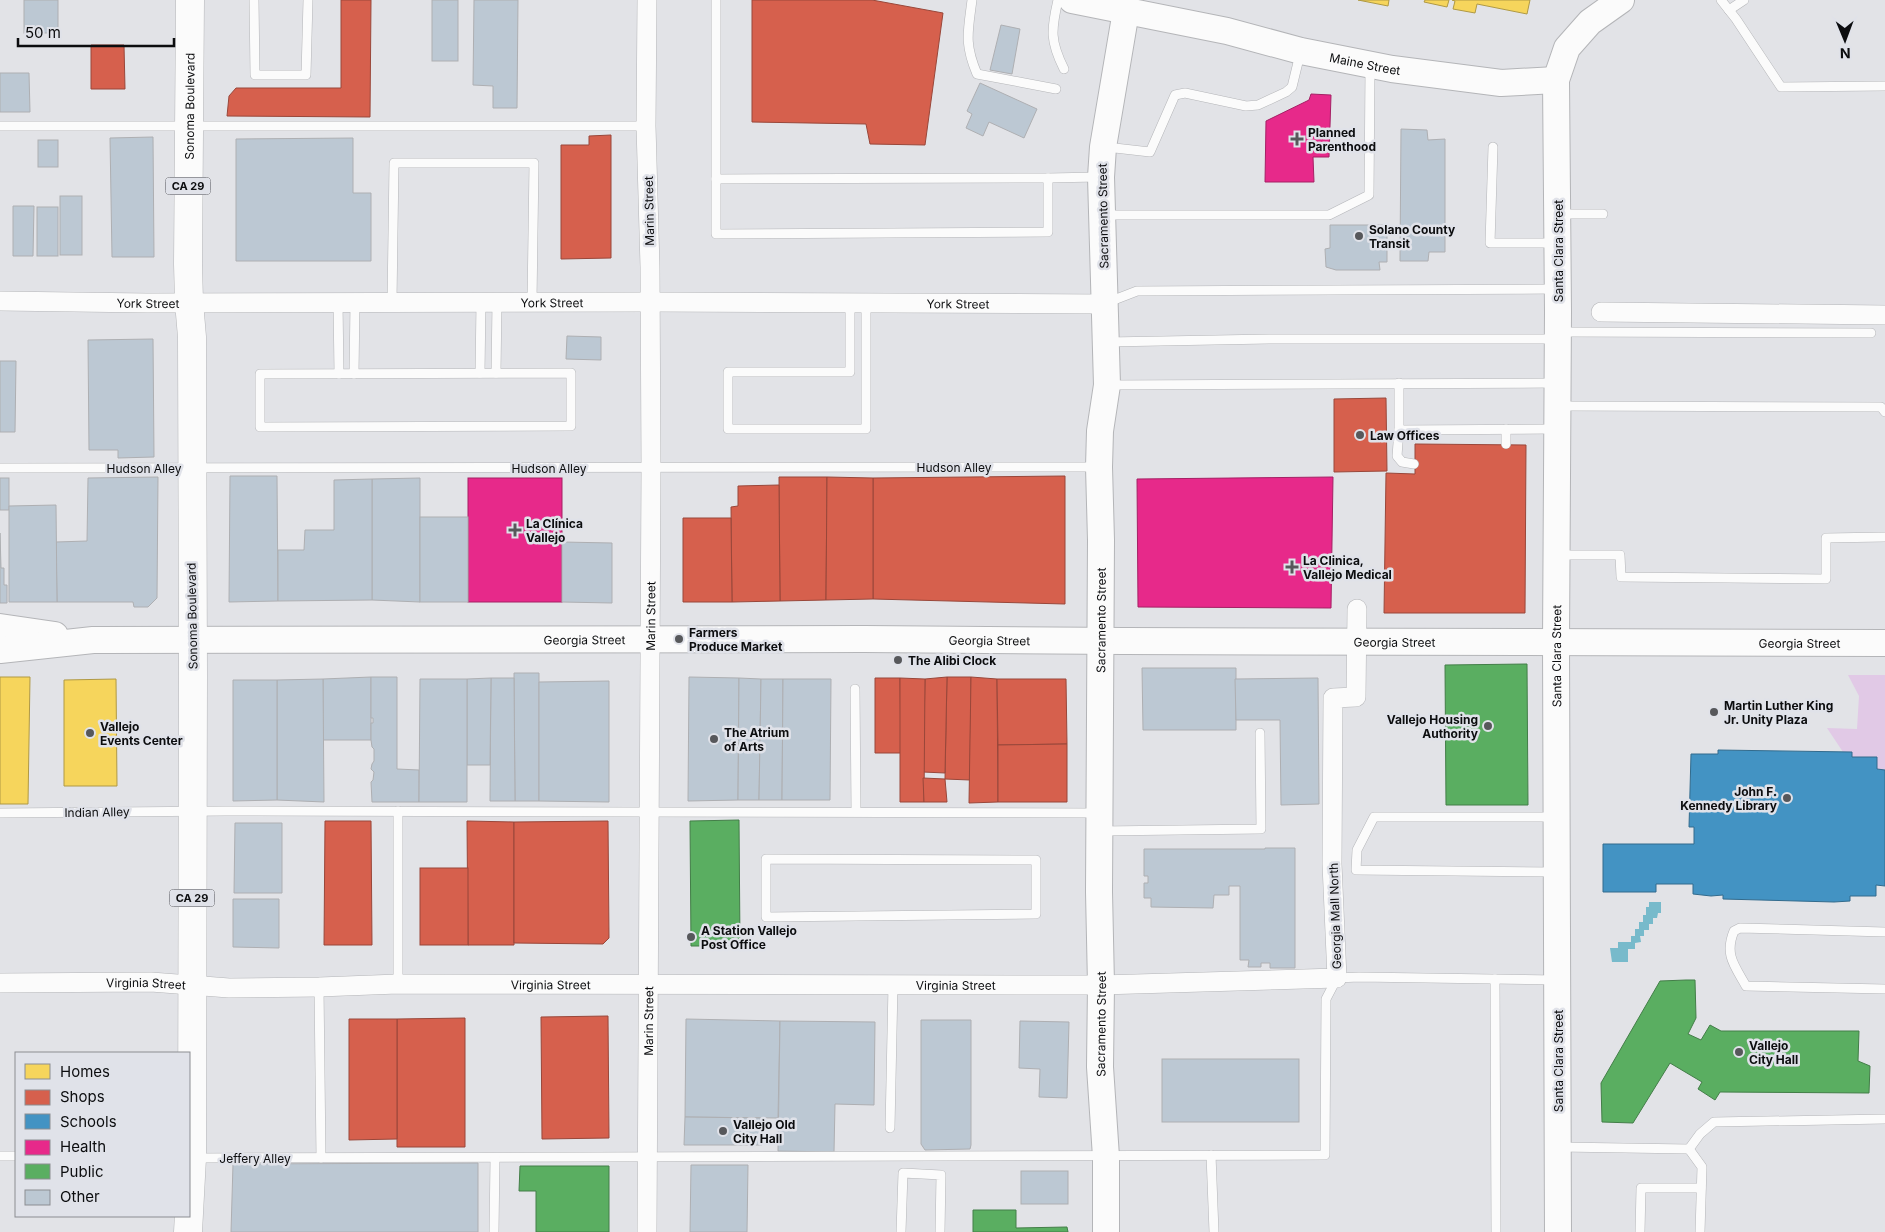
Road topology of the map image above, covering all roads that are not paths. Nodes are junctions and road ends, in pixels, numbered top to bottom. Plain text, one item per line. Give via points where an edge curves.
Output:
1 (190, 0) edge
2 (254, 0) edge
3 (308, 0) edge
4 (647, 0) edge
5 (716, 0) edge
6 (972, 0) edge
7 (1058, 0) edge
8 (1072, 0) edge
9 (1621, 0) edge
10 (1721, 0) edge
11 (1744, 0) edge
12 (1126, 10) junction
13 (1729, 10) junction
14 (1300, 51) junction
15 (1370, 65) junction
16 (1064, 69) dead end
17 (1556, 80) junction
18 (1885, 86) edge
19 (1056, 89) dead end
20 (0, 126) edge
21 (189, 126) junction
22 (646, 126) junction
23 (1103, 147) junction
24 (1493, 147) dead end
25 (1048, 178) junction
26 (1101, 178) junction
27 (716, 179) junction
28 (1558, 214) junction
29 (1603, 214) dead end
30 (1102, 215) junction
31 (1558, 242) junction
32 (1558, 289) junction
33 (0, 301) edge
34 (188, 302) junction
35 (346, 302) junction
36 (392, 302) junction
37 (489, 302) junction
38 (532, 302) junction
39 (650, 302) junction
40 (858, 303) junction
41 (1104, 304) junction
42 (1601, 312) dead end
43 (1885, 315) edge
44 (1871, 333) dead end
45 (1558, 336) junction
46 (1106, 342) junction
47 (480, 373) junction
48 (496, 373) junction
49 (339, 374) junction
50 (354, 374) junction
51 (1398, 384) junction
52 (1107, 385) junction
53 (1558, 406) junction
54 (1885, 412) edge
55 (1506, 429) junction
56 (1399, 430) junction
57 (1506, 444) dead end
58 (1414, 464) dead end
59 (1098, 467) junction
60 (0, 468) edge
61 (193, 468) junction
62 (651, 468) junction
63 (1885, 537) edge
64 (1557, 555) junction
65 (1357, 609) dead end
66 (0, 627) edge
67 (650, 639) junction
68 (93, 640) junction
69 (192, 640) junction
70 (1099, 640) junction
71 (1357, 641) junction
72 (1556, 642) junction
73 (1885, 643) edge
74 (0, 650) edge
75 (855, 689) dead end
76 (1260, 733) dead end
77 (193, 811) junction
78 (398, 811) junction
79 (648, 812) junction
80 (856, 812) junction
81 (0, 813) edge
82 (1558, 816) junction
83 (1100, 822) junction
84 (1558, 872) junction
85 (922, 916) joint
86 (1885, 932) edge
87 (1337, 978) junction
88 (1495, 979) junction
89 (1558, 980) junction
90 (0, 983) edge
91 (398, 984) junction
92 (192, 985) junction
93 (648, 985) junction
94 (892, 985) junction
95 (1101, 985) junction
96 (319, 987) junction
97 (1885, 989) edge
98 (1885, 1120) edge
99 (890, 1128) dead end
100 (1558, 1147) junction
101 (1689, 1149) junction
102 (1212, 1155) junction
103 (0, 1156) edge
104 (15, 1156) edge
105 (1106, 1157) junction
106 (190, 1158) edge
107 (321, 1158) junction
108 (495, 1158) junction
109 (648, 1158) junction
110 (1701, 1188) junction
111 (190, 1191) edge
112 (189, 1217) edge
113 (188, 1232) edge
114 (494, 1232) edge
115 (647, 1232) edge
116 (901, 1232) edge
117 (940, 1232) edge
118 (1106, 1232) edge
119 (1214, 1232) edge
120 (1496, 1232) edge
121 (1558, 1232) edge
122 (1640, 1232) edge
123 (1700, 1232) edge

1 - 21 main road, Sonoma Boulevard / CA 29
2 - 3 lane via 255,74 306,75
4 - 22 street, Marin Street
5 - 27 lane
6 - 19 lane via 967,41 976,74
7 - 16 lane via 1052,22 1054,50
8 - 12 main road, Maine Street
9 - 17 main road via 1590,22 1567,48
10 - 13 lane
11 - 13 lane
12 - 14 main road, Maine Street via 1227,31
12 - 23 main road, Sacramento Street
13 - 18 lane via 1781,87
14 - 15 main road, Maine Street
14 - 23 lane via 1292,87 1258,106 1185,93 1176,95 1150,152
15 - 17 main road, Maine Street via 1501,83
15 - 30 lane via 1369,195 1329,215
17 - 28 main road, Santa Clara Street
20 - 21 lane
21 - 22 lane
21 - 34 main road, Sonoma Boulevard / CA 29
22 - 39 street, Marin Street
23 - 26 main road, Sacramento Street
24 - 31 lane via 1490,243
25 - 26 lane
25 - 27 lane
25 - 27 lane via 1048,232 716,234
26 - 30 main road, Sacramento Street
28 - 29 lane
28 - 31 main road, Santa Clara Street
30 - 41 main road, Sacramento Street
31 - 32 main road, Santa Clara Street
32 - 41 lane via 1137,291
32 - 45 main road, Santa Clara Street
33 - 34 street, York Street
34 - 35 street, York Street
34 - 61 main road, Sonoma Boulevard / CA 29 via 192,337
35 - 36 street, York Street
35 - 49 lane
35 - 50 lane
36 - 37 street, York Street
36 - 38 lane via 394,163 534,164
37 - 38 street, York Street
37 - 47 lane
37 - 48 lane
38 - 39 street, York Street
39 - 40 street, York Street
39 - 62 street, Marin Street
40 - 40 lane via 850,372 728,372 728,429 866,429
40 - 41 street, York Street
41 - 46 main road, Sacramento Street
42 - 43 street
44 - 45 lane
45 - 46 lane
45 - 53 main road, Santa Clara Street
46 - 52 main road, Sacramento Street
47 - 48 lane
47 - 50 lane
48 - 49 lane via 571,373 571,426 260,427 260,374
49 - 50 lane
51 - 52 lane
51 - 53 lane
51 - 56 lane
52 - 59 main road, Sacramento Street
53 - 54 lane via 1881,407
53 - 55 lane
53 - 64 main road, Santa Clara Street
55 - 56 lane
55 - 57 lane
56 - 58 lane via 1397,456 1402,462
59 - 62 lane, Hudson Alley
59 - 70 main road, Sacramento Street via 1101,540
60 - 61 lane, Hudson Alley
61 - 62 lane, Hudson Alley
61 - 69 main road, Sonoma Boulevard / CA 29
62 - 67 street, Marin Street
63 - 64 lane via 1826,538 1826,579 1620,577 1620,556
64 - 72 main road, Santa Clara Street
65 - 71 street
66 - 68 main road, Georgia Street
67 - 69 main road, Georgia Street
67 - 70 main road, Georgia Street
67 - 79 street, Marin Street
68 - 69 main road, Georgia Street
68 - 74 main road, Georgia Street
69 - 77 main road, Sonoma Boulevard / CA 29
70 - 71 main road, Georgia Street
70 - 83 main road, Sacramento Street
71 - 72 main road, Georgia Street
71 - 87 street, Georgia Mall North via 1356,698 1333,698 1332,864
72 - 73 main road, Georgia Street
72 - 82 main road, Santa Clara Street
75 - 80 lane
76 - 83 lane, Indian Alley via 1261,829
77 - 78 lane, Indian Alley
77 - 81 lane, Indian Alley
77 - 92 main road, Sonoma Boulevard / CA 29
78 - 79 lane, Indian Alley
78 - 91 lane
79 - 80 lane, Indian Alley
79 - 93 street, Marin Street
80 - 83 lane, Indian Alley
82 - 84 main road, Santa Clara Street
82 - 84 lane via 1374,817 1358,850 1356,870
83 - 95 main road, Sacramento Street
84 - 89 main road, Santa Clara Street
85 - 85 lane via 1036,914 1036,860 766,859 766,916
86 - 97 lane via 1740,928 1731,938 1729,955 1746,986
87 - 88 lane
87 - 95 street, Georgia Mall North
87 - 102 lane, Jeffery Alley via 1326,999 1325,1155
88 - 89 lane
88 - 120 lane
89 - 100 main road, Santa Clara Street
90 - 92 street, Virginia Street via 151,982
91 - 93 street, Virginia Street
91 - 96 street, Virginia Street
92 - 96 street, Virginia Street
92 - 106 main road, Sonoma Boulevard / CA 29
93 - 94 street, Virginia Street
93 - 109 street, Marin Street
94 - 95 street, Virginia Street
94 - 99 lane
95 - 105 main road, Sacramento Street via 1100,1067
96 - 107 lane
98 - 101 lane via 1714,1122
100 - 101 lane
100 - 121 main road, Santa Clara Street
101 - 110 lane via 1702,1167
102 - 105 lane, Jeffery Alley
102 - 119 lane
103 - 104 lane
105 - 109 lane, Jeffery Alley
105 - 118 main road, Sacramento Street
106 - 107 lane, Jeffery Alley
106 - 111 main road, Sonoma Boulevard / CA 29
107 - 108 lane, Jeffery Alley
108 - 109 lane, Jeffery Alley
108 - 114 lane
109 - 115 street, Marin Street
110 - 122 lane via 1641,1188
110 - 123 lane
112 - 113 main road, Sonoma Boulevard / CA 29
116 - 117 lane via 903,1174 941,1174

